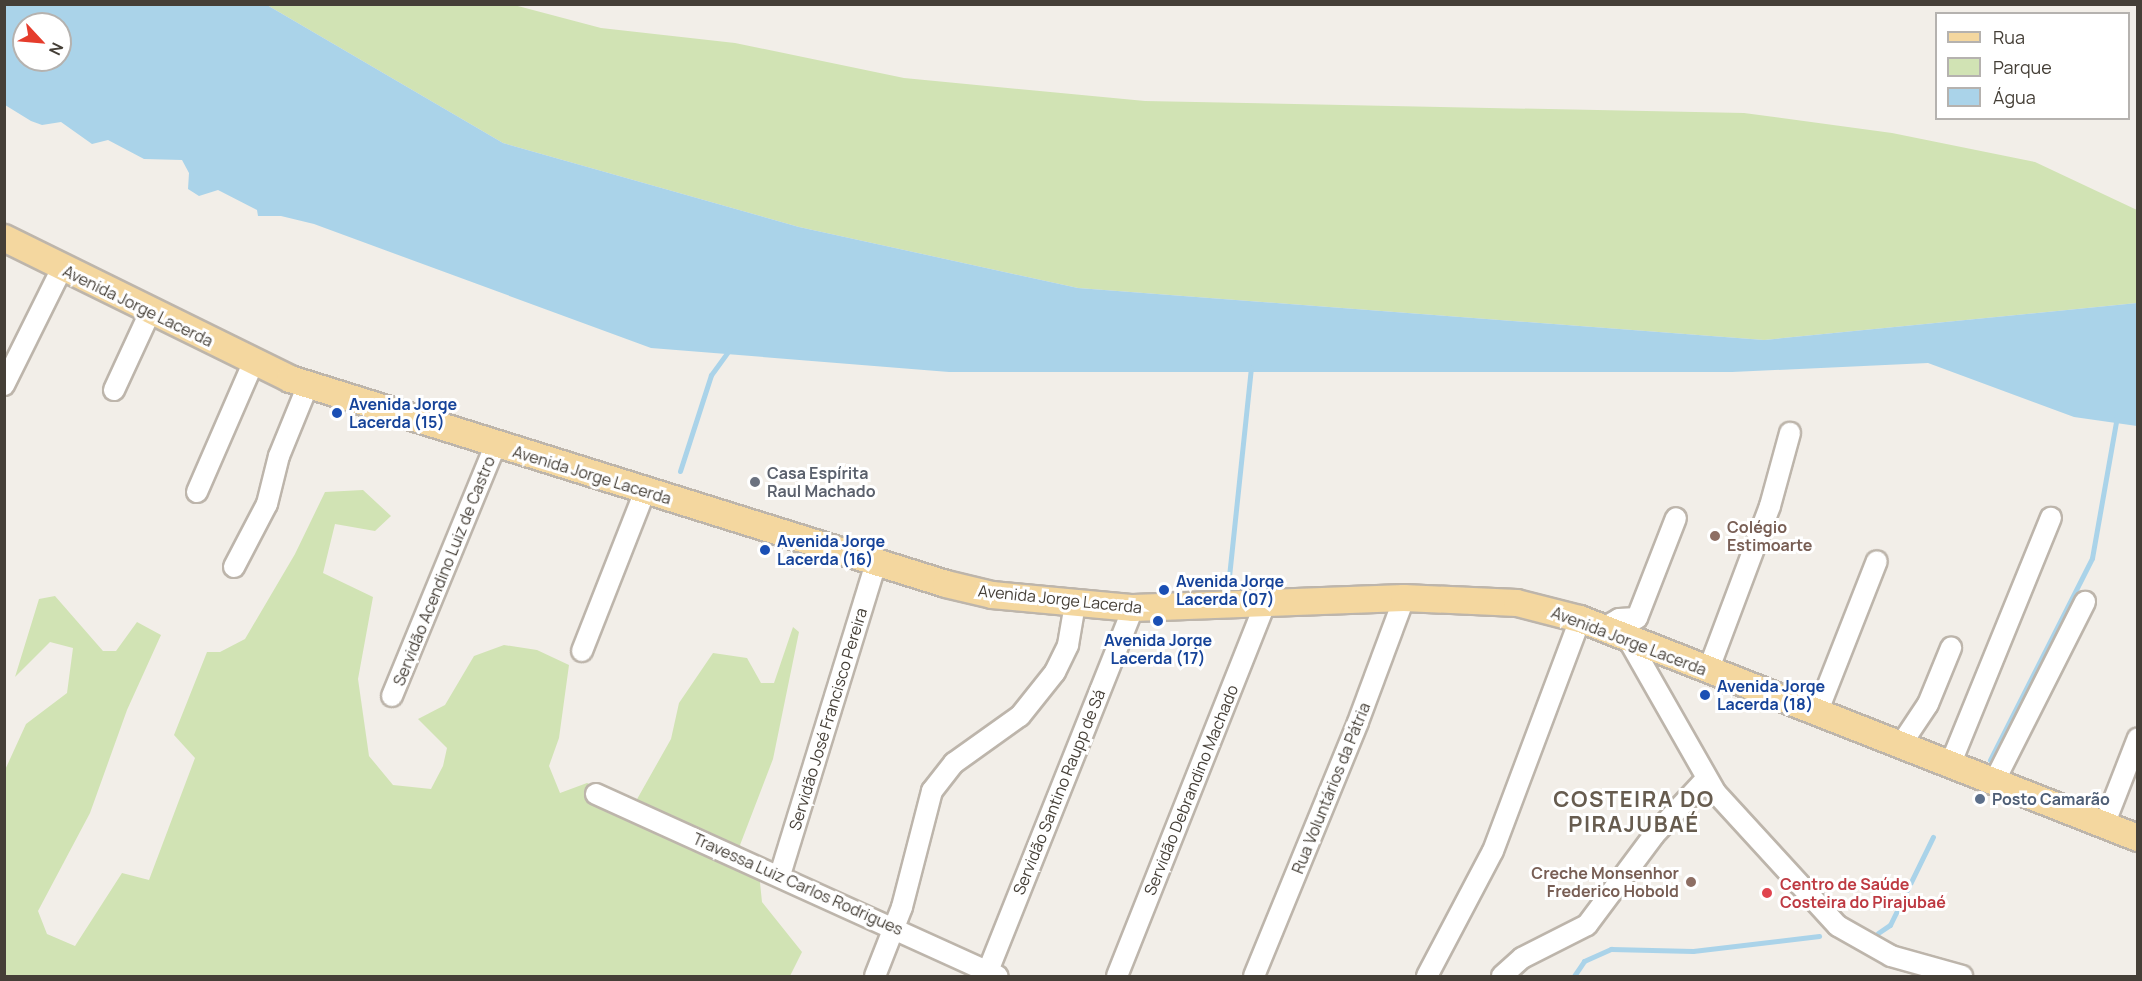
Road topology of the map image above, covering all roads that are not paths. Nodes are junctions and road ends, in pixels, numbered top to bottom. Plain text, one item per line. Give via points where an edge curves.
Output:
1 (4, 238) edge
2 (62, 268) junction
3 (150, 312) junction
4 (254, 363) junction
5 (4, 385) edge
6 (308, 385) junction
7 (114, 390) dead end
8 (1791, 433) dead end
9 (495, 446) junction
10 (645, 491) junction
11 (197, 492) dead end
12 (1677, 518) dead end
13 (2051, 518) dead end
14 (1877, 561) dead end
15 (876, 563) junction
16 (234, 567) dead end
17 (1404, 598) junction
18 (2085, 603) dead end
19 (1075, 604) junction
20 (1265, 604) junction
21 (1133, 608) junction
22 (1591, 624) junction
23 (1628, 639) junction
24 (1951, 648) dead end
25 (582, 651) dead end
26 (1708, 671) junction
27 (392, 696) dead end
28 (1817, 713) junction
29 (2138, 738) edge
30 (1900, 746) junction
31 (1950, 765) junction
32 (1706, 779) junction
33 (1994, 782) junction
34 (596, 795) dead end
35 (2104, 825) junction
36 (2138, 838) edge
37 (780, 875) junction
38 (896, 927) junction
39 (1915, 971) edge
40 (991, 975) edge
41 (875, 976) edge
42 (1117, 976) edge
43 (1254, 976) edge
44 (1427, 976) edge
45 (1502, 976) edge
46 (1962, 976) edge

1 - 2 main road, Avenida Jorge Lacerda
2 - 3 main road, Avenida Jorge Lacerda
2 - 5 street
3 - 4 main road, Avenida Jorge Lacerda
3 - 7 street
4 - 6 main road, Avenida Jorge Lacerda
4 - 11 street
6 - 9 main road, Avenida Jorge Lacerda
6 - 16 street via 279,456 267,504
8 - 26 street via 1770,506
9 - 10 main road, Avenida Jorge Lacerda
9 - 27 street, Servidão Acendino Luiz de Castro
10 - 15 main road, Avenida Jorge Lacerda
10 - 25 street
12 - 22 street via 1637,618
13 - 31 street
14 - 28 street
15 - 19 main road, Avenida Jorge Lacerda via 992,595
15 - 37 street, Servidão José Francisco Pereira
17 - 20 main road, Avenida Jorge Lacerda
17 - 22 main road, Avenida Jorge Lacerda via 1517,603
17 - 43 street, Rua Voluntários da Pátria
18 - 33 street
19 - 21 main road, Avenida Jorge Lacerda
19 - 38 street via 1068,645 1055,672 1020,716 954,763 932,791
20 - 21 main road, Avenida Jorge Lacerda
20 - 42 street, Servidão Debrandino Machado
21 - 40 street, Servidão Santino Raupp de Sá
22 - 23 main road, Avenida Jorge Lacerda
22 - 44 street via 1493,851
23 - 26 main road, Avenida Jorge Lacerda
23 - 32 street
24 - 30 street via 1928,704
26 - 28 main road, Avenida Jorge Lacerda
28 - 30 main road, Avenida Jorge Lacerda
29 - 35 street
30 - 31 main road, Avenida Jorge Lacerda
31 - 33 main road, Avenida Jorge Lacerda
32 - 39 street via 1838,926
32 - 45 street via 1654,835 1587,925 1522,958
33 - 35 main road, Avenida Jorge Lacerda
34 - 37 street, Travessa Luiz Carlos Rodrigues
35 - 36 main road, Avenida Jorge Lacerda
37 - 38 street, Travessa Luiz Carlos Rodrigues
38 - 40 street, Travessa Luiz Carlos Rodrigues
38 - 41 street
39 - 46 street

